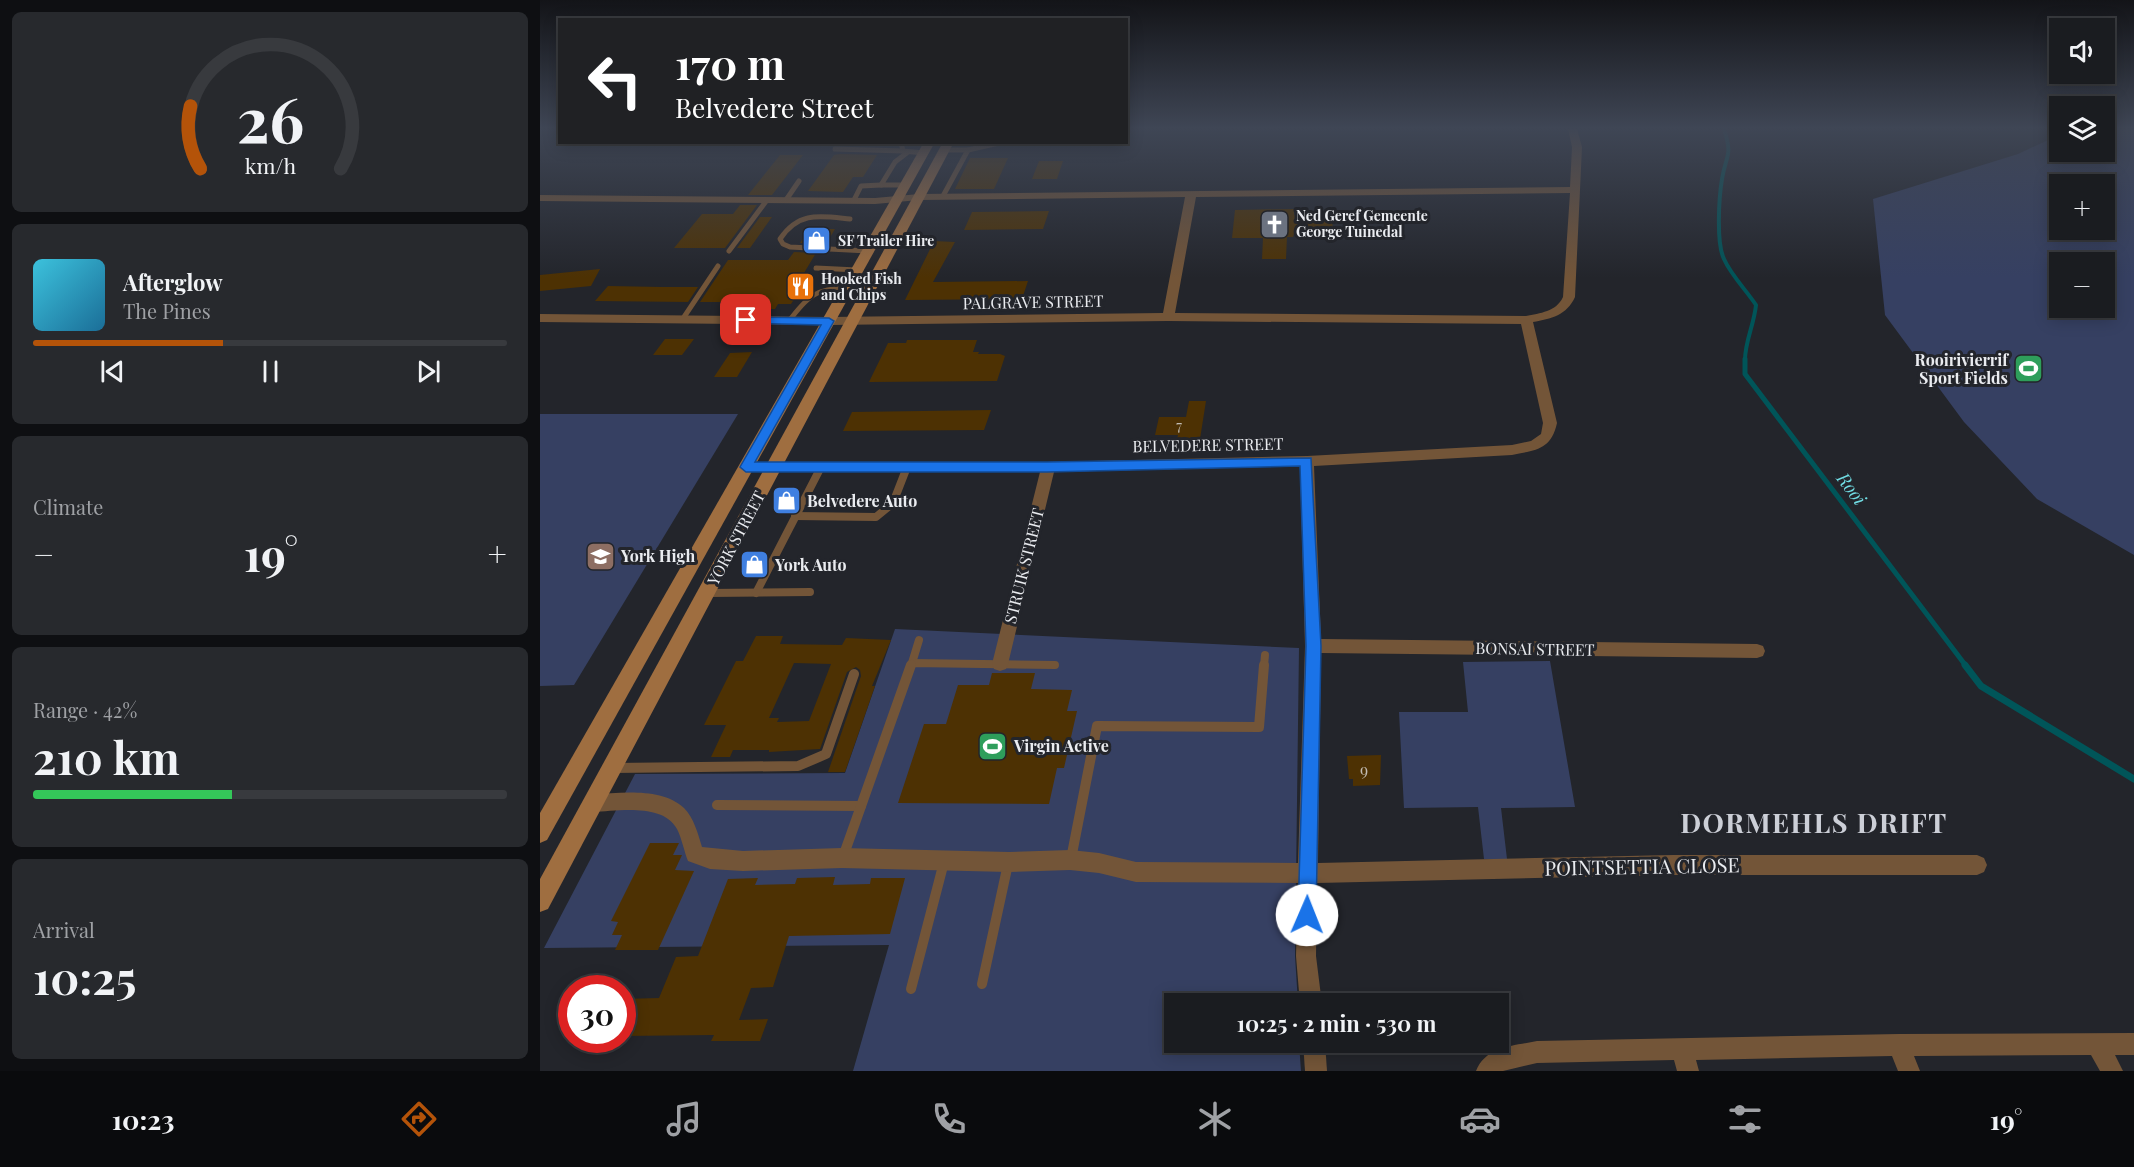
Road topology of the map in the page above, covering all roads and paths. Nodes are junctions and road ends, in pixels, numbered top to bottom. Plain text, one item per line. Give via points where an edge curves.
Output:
1 (884, 179) edge
2 (908, 179) edge
3 (930, 179) edge
4 (952, 179) edge
5 (1576, 179) edge
6 (799, 181) dead end
7 (880, 185) junction
8 (906, 185) junction
9 (1576, 190) junction
10 (1191, 194) junction
11 (943, 196) junction
12 (920, 197) junction
13 (540, 198) edge
14 (898, 199) junction
15 (767, 200) junction
16 (786, 200) junction
17 (854, 200) junction
18 (850, 219) dead end
19 (729, 251) dead end
20 (868, 251) junction
21 (718, 266) dead end
22 (816, 268) dead end
23 (858, 270) junction
24 (847, 288) junction
25 (1168, 317) junction
26 (540, 318) edge
27 (682, 320) junction
28 (1526, 320) junction
29 (789, 321) junction
30 (829, 321) junction
31 (852, 321) junction
32 (1307, 461) junction
33 (746, 467) junction
34 (774, 467) junction
35 (821, 467) junction
36 (907, 467) junction
37 (1047, 467) junction
38 (795, 516) junction
39 (810, 592) dead end
40 (707, 593) junction
41 (756, 593) junction
42 (920, 640) dead end
43 (1313, 646) junction
44 (1757, 651) dead end
45 (1264, 655) dead end
46 (912, 663) junction
47 (1000, 664) junction
48 (1055, 665) dead end
49 (854, 674) dead end
50 (612, 768) junction
51 (593, 803) junction
52 (717, 805) dead end
53 (861, 806) junction
54 (540, 833) edge
55 (842, 858) junction
56 (1070, 860) junction
57 (944, 861) junction
58 (1009, 862) junction
59 (1977, 865) dead end
60 (1307, 873) junction
61 (540, 901) edge
62 (982, 984) dead end
63 (911, 989) dead end
64 (1310, 993) edge
65 (2097, 1044) junction
66 (2134, 1044) edge
67 (1899, 1045) junction
68 (1315, 1053) edge
69 (1685, 1061) edge
70 (1316, 1071) edge
71 (1487, 1071) edge
72 (1909, 1071) edge
73 (2112, 1071) edge

1 - 7 lane
2 - 8 main road, YORK STREET
3 - 12 main road, YORK STREET
4 - 11 lane
5 - 9 street
6 - 16 lane
7 - 8 lane
7 - 17 lane via 861,186
8 - 14 main road, YORK STREET
9 - 10 street
9 - 28 street, PALGRAVE STREET via 1567,304 1551,314
10 - 11 street
10 - 25 street
11 - 12 street
12 - 14 street
12 - 31 main road, YORK STREET
13 - 15 street
14 - 17 street
14 - 20 main road, YORK STREET
15 - 16 street
15 - 19 lane
16 - 17 street
18 - 20 lane via 800,219 790,224 780,239 790,247
20 - 23 main road, YORK STREET
21 - 27 lane
22 - 23 lane
23 - 24 main road, YORK STREET
24 - 29 lane via 825,288 812,294
24 - 30 main road, YORK STREET
25 - 28 street, PALGRAVE STREET
25 - 31 street, PALGRAVE STREET
26 - 27 street, PALGRAVE STREET
27 - 29 street, PALGRAVE STREET
28 - 32 street, BELVEDERE STREET via 1550,423 1548,436 1535,445 1512,450
29 - 30 street, PALGRAVE STREET
30 - 31 street, PALGRAVE STREET
30 - 33 main road, YORK STREET
31 - 34 main road, YORK STREET
32 - 37 street, BELVEDERE STREET
32 - 43 street
33 - 34 street, BELVEDERE STREET
33 - 54 main road, YORK STREET
34 - 35 street, BELVEDERE STREET
34 - 40 main road, YORK STREET
35 - 36 street, BELVEDERE STREET
35 - 38 lane
36 - 37 street, BELVEDERE STREET
36 - 38 lane via 885,514
37 - 47 street, STRUIK STREET
38 - 41 lane
39 - 41 lane
40 - 41 lane
40 - 50 main road, YORK STREET
42 - 46 lane
43 - 44 street, BONSAI STREET
43 - 60 street
45 - 56 lane via 1259,727 1097,726
46 - 47 lane
46 - 53 lane
47 - 48 lane
49 - 50 lane via 826,754 798,766
50 - 51 main road, YORK STREET
51 - 55 street, POINTSETTIA CLOSE via 664,806 685,824 695,854 710,859
51 - 61 main road, YORK STREET
52 - 53 lane
53 - 55 lane
55 - 57 street, POINTSETTIA CLOSE
56 - 58 street, POINTSETTIA CLOSE
56 - 60 street, POINTSETTIA CLOSE via 1136,872
57 - 58 street, POINTSETTIA CLOSE
57 - 63 lane
58 - 62 lane
59 - 60 street, POINTSETTIA CLOSE via 1673,865
60 - 64 street
65 - 66 street
65 - 67 street
65 - 73 street
67 - 69 street
67 - 72 street
68 - 70 street
69 - 71 street via 1538,1052 1498,1060

